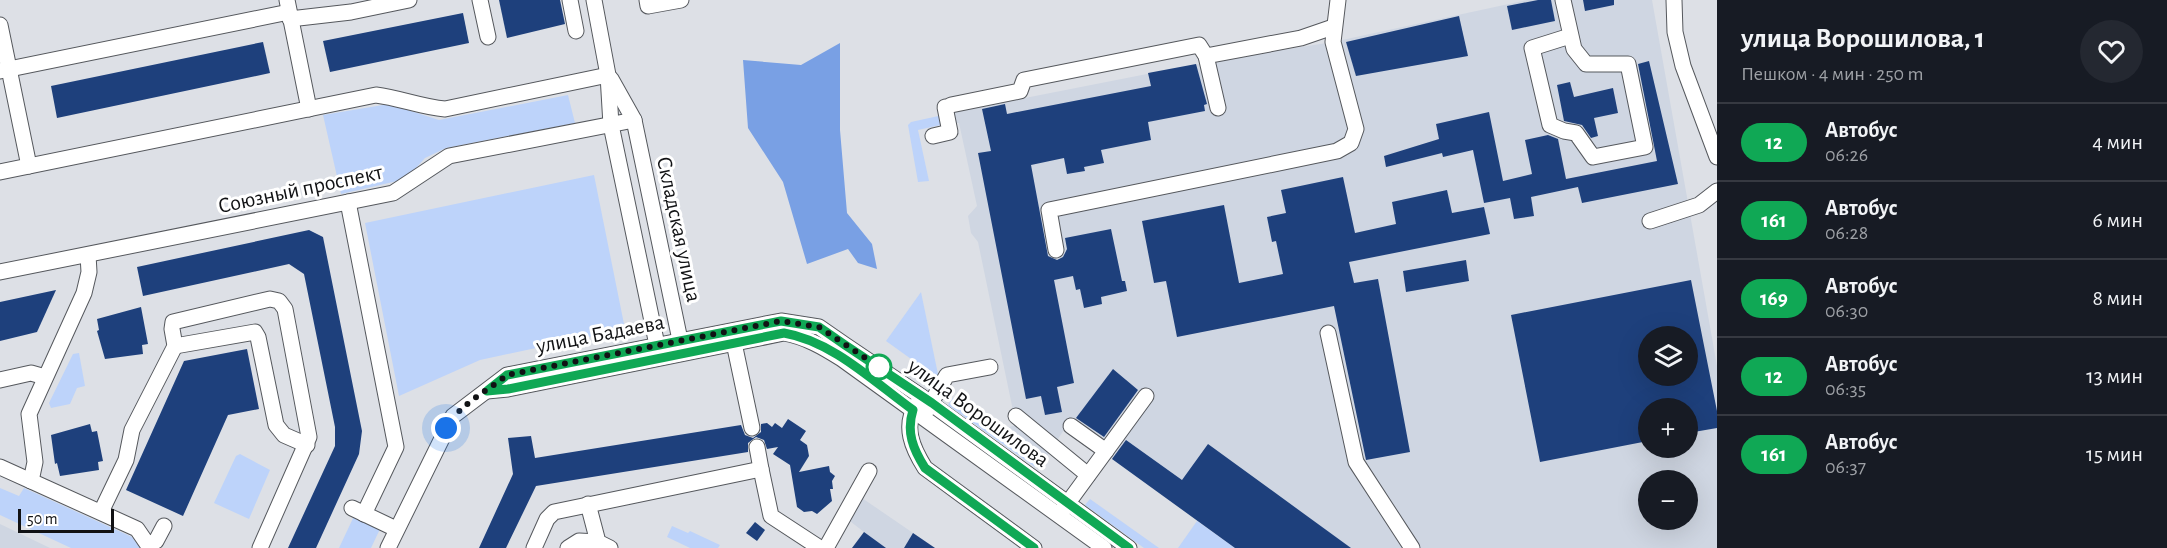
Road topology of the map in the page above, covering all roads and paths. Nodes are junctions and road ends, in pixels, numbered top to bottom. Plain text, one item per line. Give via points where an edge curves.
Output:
1 (409, 0) edge
2 (480, 0) edge
3 (570, 0) edge
4 (594, 0) edge
5 (647, 0) edge
6 (681, 0) edge
7 (1338, 0) edge
8 (1563, 0) edge
9 (1674, 0) edge
10 (289, 10) edge
11 (0, 25) edge
12 (1333, 27) junction
13 (576, 31) dead end
14 (1570, 36) junction
15 (488, 37) dead end
16 (1206, 56) junction
17 (4, 70) edge
18 (608, 75) junction
19 (1218, 108) dead end
20 (309, 109) junction
21 (634, 120) junction
22 (611, 125) junction
23 (933, 136) dead end
24 (1717, 157) edge
25 (28, 166) junction
26 (0, 171) edge
27 (1717, 190) edge
28 (348, 202) junction
29 (1650, 221) dead end
30 (1056, 250) dead end
31 (88, 255) junction
32 (0, 272) edge
33 (796, 328) junction
34 (1328, 333) dead end
35 (680, 340) junction
36 (734, 343) junction
37 (657, 345) junction
38 (175, 346) junction
39 (675, 356) junction
40 (990, 367) dead end
41 (45, 377) junction
42 (0, 380) edge
43 (487, 391) junction
44 (1146, 396) dead end
45 (927, 400) junction
46 (918, 414) junction
47 (1016, 416) dead end
48 (1071, 426) dead end
49 (752, 428) dead end
50 (307, 445) junction
51 (757, 447) dead end
52 (1106, 451) junction
53 (0, 467) edge
54 (761, 469) junction
55 (869, 471) dead end
56 (1088, 475) junction
57 (31, 481) junction
58 (588, 504) junction
59 (104, 506) junction
60 (1063, 510) junction
61 (167, 527) dead end
62 (396, 530) junction
63 (604, 545) edge
64 (153, 546) edge
65 (260, 548) edge
66 (388, 548) edge
67 (534, 548) edge
68 (568, 548) edge
69 (820, 548) edge
70 (826, 548) edge
71 (1034, 548) edge
72 (1104, 548) edge
73 (1129, 548) edge
74 (1412, 548) edge

1 - 10 street via 351,12
2 - 15 street
3 - 13 street
4 - 18 street, Складская улица
5 - 6 street via 648,6
7 - 12 street
8 - 14 street
9 - 24 street via 1674,32 1683,66
10 - 17 street
10 - 20 street
11 - 17 street
12 - 16 street via 1301,38
12 - 30 street via 1333,42 1356,129 1351,143 1337,151 1049,210
14 - 14 street via 1532,48 1550,125 1576,133 1593,158 1645,147 1628,64 1586,64
16 - 19 street
16 - 23 street via 1198,45 1024,80 1020,91 948,106 950,132
17 - 25 street
18 - 20 street via 445,109 376,96
18 - 21 street, Складская улица
18 - 22 street, Складская улица
20 - 25 street
21 - 22 street, Союзный проспект
21 - 35 street, Складская улица
22 - 28 street, Союзный проспект via 450,156 393,193
22 - 37 street, Складская улица
25 - 26 street
27 - 29 street via 1698,205
28 - 31 street, Союзный проспект
28 - 62 street via 396,447 358,511
31 - 32 street, Союзный проспект
31 - 41 street via 84,293
33 - 35 street, улица Бадаева via 781,321
33 - 36 street, улица Бадаева
33 - 45 street, улица Ворошилова via 819,327
33 - 46 street, улица Ворошилова
34 - 74 street via 1356,462
35 - 37 street, улица Бадаева
35 - 39 street, Складская улица
36 - 39 street, улица Бадаева
36 - 49 street
37 - 39 street
37 - 43 street, улица Бадаева via 507,375
38 - 50 street via 255,332 276,425 284,435
38 - 50 street via 172,329 178,318 270,299 279,301 285,309 307,418
38 - 59 street via 132,430 126,460
39 - 43 street, улица Бадаева
40 - 45 street via 948,375
41 - 42 street via 31,374
41 - 57 street via 29,414 35,462
43 - 62 street, улица Бадаева via 453,416
44 - 52 street
45 - 46 street
45 - 60 street, улица Ворошилова
46 - 60 street, улица Ворошилова
46 - 71 street via 910,435 925,468
47 - 56 street
48 - 52 street via 1082,441
50 - 65 street
51 - 54 street
52 - 56 street
53 - 57 street
54 - 58 street
54 - 69 street via 771,516
55 - 70 street
56 - 60 street
57 - 59 street
58 - 63 street
58 - 67 street via 554,512
59 - 64 street via 128,518
60 - 72 street, улица Ворошилова
60 - 73 street, улица Ворошилова
61 - 64 street
62 - 66 street, улица Бадаева
63 - 68 street via 579,541

